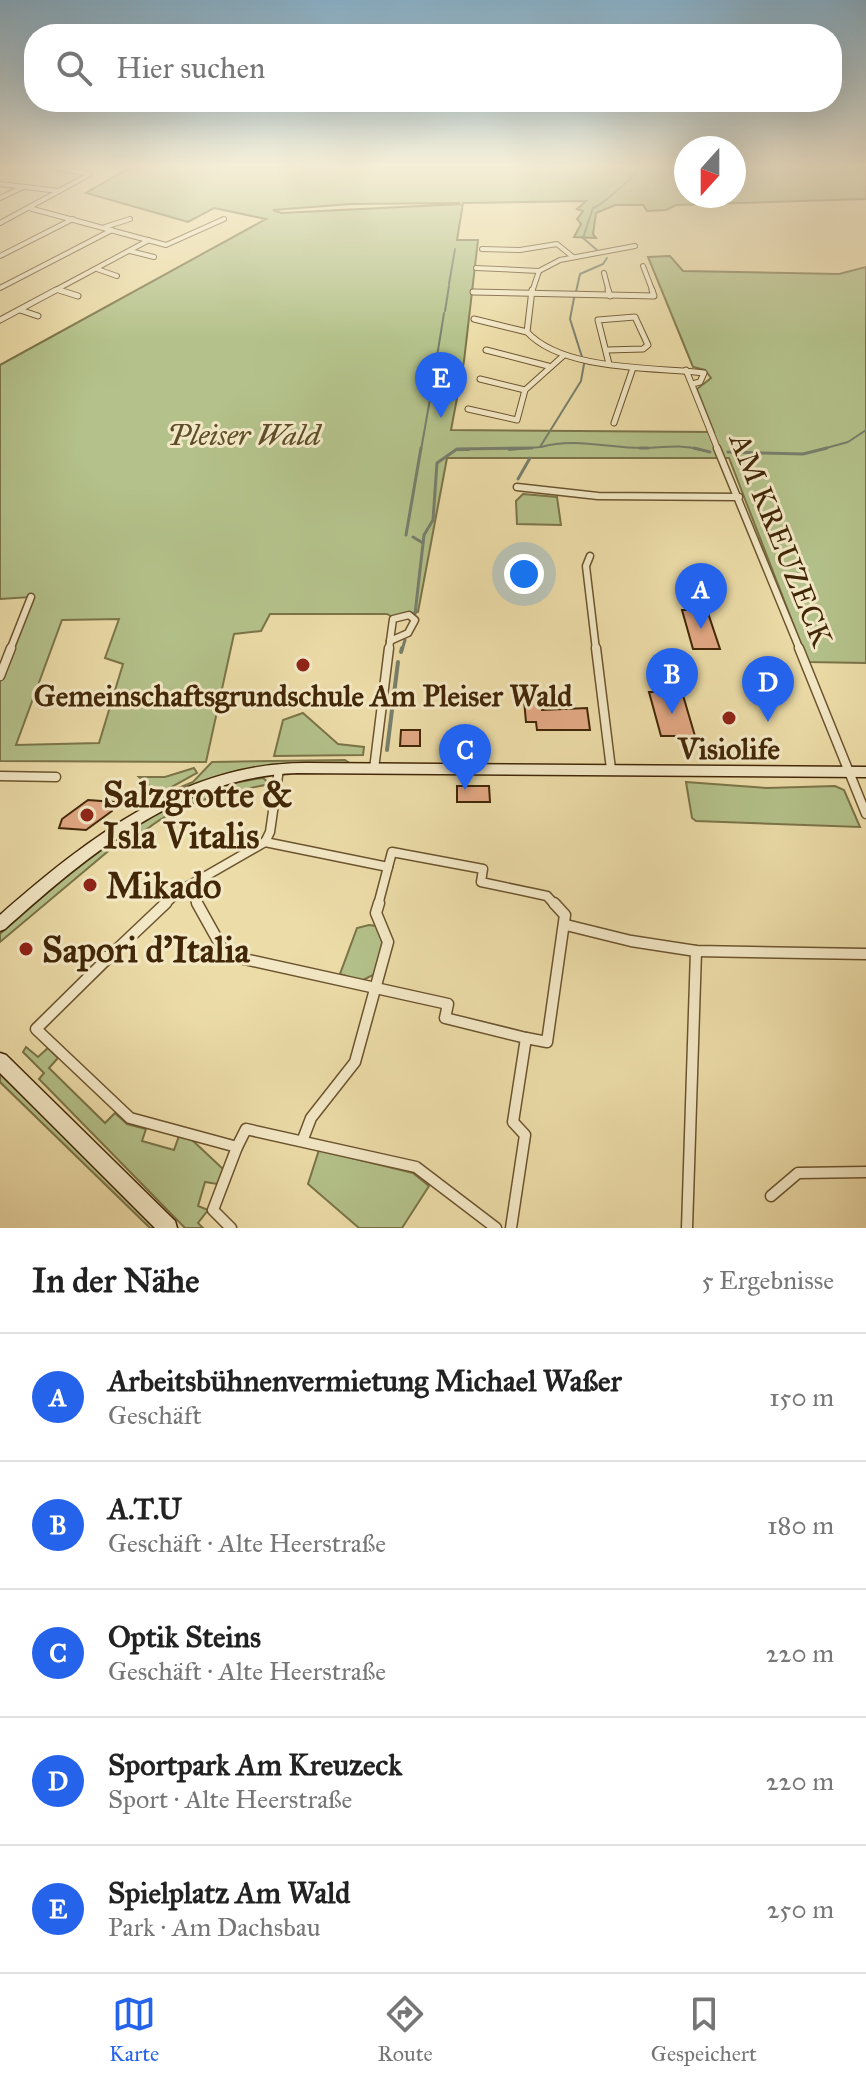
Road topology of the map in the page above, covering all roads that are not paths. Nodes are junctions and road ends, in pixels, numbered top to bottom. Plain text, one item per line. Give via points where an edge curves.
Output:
1 (63, 224) edge
2 (91, 224) edge
3 (115, 224) edge
4 (212, 224) edge
5 (104, 228) junction
6 (112, 230) junction
7 (149, 240) junction
8 (635, 246) dead end
9 (482, 249) dead end
10 (130, 251) junction
11 (0, 256) edge
12 (154, 257) dead end
13 (573, 257) junction
14 (643, 266) dead end
15 (476, 268) dead end
16 (97, 269) junction
17 (539, 271) junction
18 (604, 273) dead end
19 (117, 276) dead end
20 (0, 288) edge
21 (59, 290) junction
22 (473, 292) dead end
23 (531, 294) junction
24 (78, 296) dead end
25 (610, 296) junction
26 (20, 310) junction
27 (38, 316) dead end
28 (474, 319) dead end
29 (0, 320) edge
30 (527, 332) junction
31 (486, 350) dead end
32 (608, 350) junction
33 (563, 356) junction
34 (609, 364) junction
35 (548, 366) junction
36 (633, 368) junction
37 (686, 370) junction
38 (480, 379) dead end
39 (692, 384) junction
40 (525, 390) junction
41 (468, 409) dead end
42 (614, 423) dead end
43 (517, 487) dead end
44 (739, 497) junction
45 (590, 556) dead end
46 (31, 597) dead end
47 (389, 642) dead end
48 (0, 676) edge
49 (279, 769) junction
50 (374, 769) junction
51 (611, 769) junction
52 (849, 772) junction
53 (866, 772) edge
54 (0, 776) edge
55 (56, 777) dead end
56 (866, 814) edge
57 (265, 842) junction
58 (388, 867) junction
59 (188, 886) junction
60 (0, 924) edge
61 (566, 925) junction
62 (696, 951) junction
63 (866, 954) edge
64 (95, 957) dead end
65 (109, 957) junction
66 (376, 988) junction
67 (526, 1038) junction
68 (0, 1061) edge
69 (303, 1139) junction
70 (237, 1147) junction
71 (866, 1172) edge
72 (771, 1196) dead end
73 (168, 1228) edge
74 (231, 1228) edge
75 (496, 1228) edge
76 (511, 1228) edge
77 (687, 1228) edge

1 - 11 street
2 - 5 street
3 - 5 street
4 - 7 street via 166,245
5 - 6 street
6 - 7 street
6 - 20 street
7 - 10 street
8 - 13 street
9 - 13 street via 557,244
10 - 12 street
10 - 16 street
13 - 17 street
14 - 25 street via 654,296
15 - 17 street
16 - 19 street
16 - 21 street
17 - 23 street
18 - 25 street
21 - 24 street
21 - 26 street
22 - 23 street
23 - 25 street
23 - 30 street
26 - 27 street
26 - 29 street
28 - 30 street
30 - 33 street via 540,346
31 - 35 street
32 - 32 street via 598,320 635,317 648,345
32 - 34 street
33 - 34 street
33 - 35 street
34 - 36 street
35 - 40 street
36 - 37 street
36 - 42 street
37 - 39 street, AM KREUZECK
37 - 39 street via 704,373
38 - 40 street
39 - 44 street, AM KREUZECK
40 - 41 street via 517,420
43 - 44 street via 598,496
44 - 52 street, AM KREUZECK
45 - 51 street via 586,566
46 - 48 street
47 - 50 street
49 - 50 street
49 - 57 street
49 - 60 street via 214,783 129,820
50 - 51 street
51 - 52 street
52 - 53 street
52 - 56 street, AM KREUZECK
54 - 55 street
57 - 58 street
57 - 59 street
58 - 61 street via 392,852 483,869 481,882 547,896 565,915
58 - 66 street via 376,913 388,942
59 - 65 street
59 - 66 street via 226,955
61 - 62 street
61 - 67 street via 547,1042
62 - 63 street
62 - 77 street
64 - 65 street
65 - 70 street via 36,1029 130,1118
66 - 67 street via 448,1004 445,1018
66 - 69 street via 355,1062 311,1118
67 - 76 street via 513,1122 525,1135
68 - 73 street
69 - 70 street via 246,1129
69 - 75 street via 416,1167
70 - 74 street via 213,1210
71 - 72 street via 798,1173

